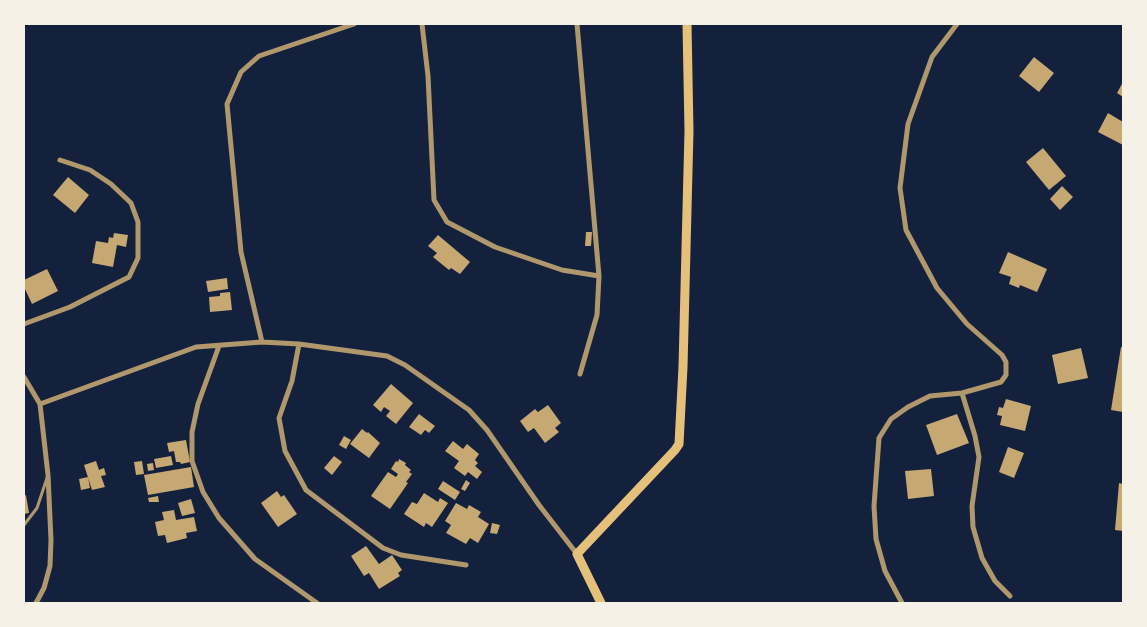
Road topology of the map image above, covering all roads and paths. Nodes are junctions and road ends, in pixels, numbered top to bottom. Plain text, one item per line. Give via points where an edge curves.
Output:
1 (354, 24) edge
2 (422, 24) edge
3 (577, 24) edge
4 (687, 24) edge
5 (956, 24) edge
6 (60, 160) dead end
7 (599, 276) junction
8 (24, 324) edge
9 (262, 342) junction
10 (299, 344) junction
11 (219, 346) junction
12 (580, 374) dead end
13 (24, 377) edge
14 (962, 393) junction
15 (40, 404) junction
16 (48, 475) junction
17 (24, 525) edge
18 (577, 554) junction
19 (466, 565) dead end
20 (1010, 596) dead end
21 (36, 603) edge
22 (317, 603) edge
23 (601, 603) edge
24 (902, 603) edge

1 - 9 street via 259,56 241,72 227,104 241,252
2 - 7 street via 434,200 447,222 495,247 562,270
3 - 7 street
4 - 18 main road via 689,141 678,444
5 - 14 street via 932,56 908,124 900,188 906,230 937,288 967,324 1006,362 1006,375 1001,382
6 - 8 street via 90,170 131,203 138,222 138,258 129,277 70,308
7 - 12 street via 597,315
9 - 10 street
9 - 11 street
10 - 18 street via 387,356 469,410
10 - 19 street via 292,381 279,418 285,451 306,490 384,548 401,555
11 - 15 street via 196,347
11 - 22 street via 198,404 192,432 192,461 202,492 219,518 255,559
13 - 15 street
14 - 20 street via 979,457 972,527 982,558 995,581
14 - 24 street via 930,396 908,407 890,419 878,438 874,506 876,539 885,571
15 - 16 street
16 - 17 lane via 37,508
16 - 21 street via 50,566
18 - 23 main road

